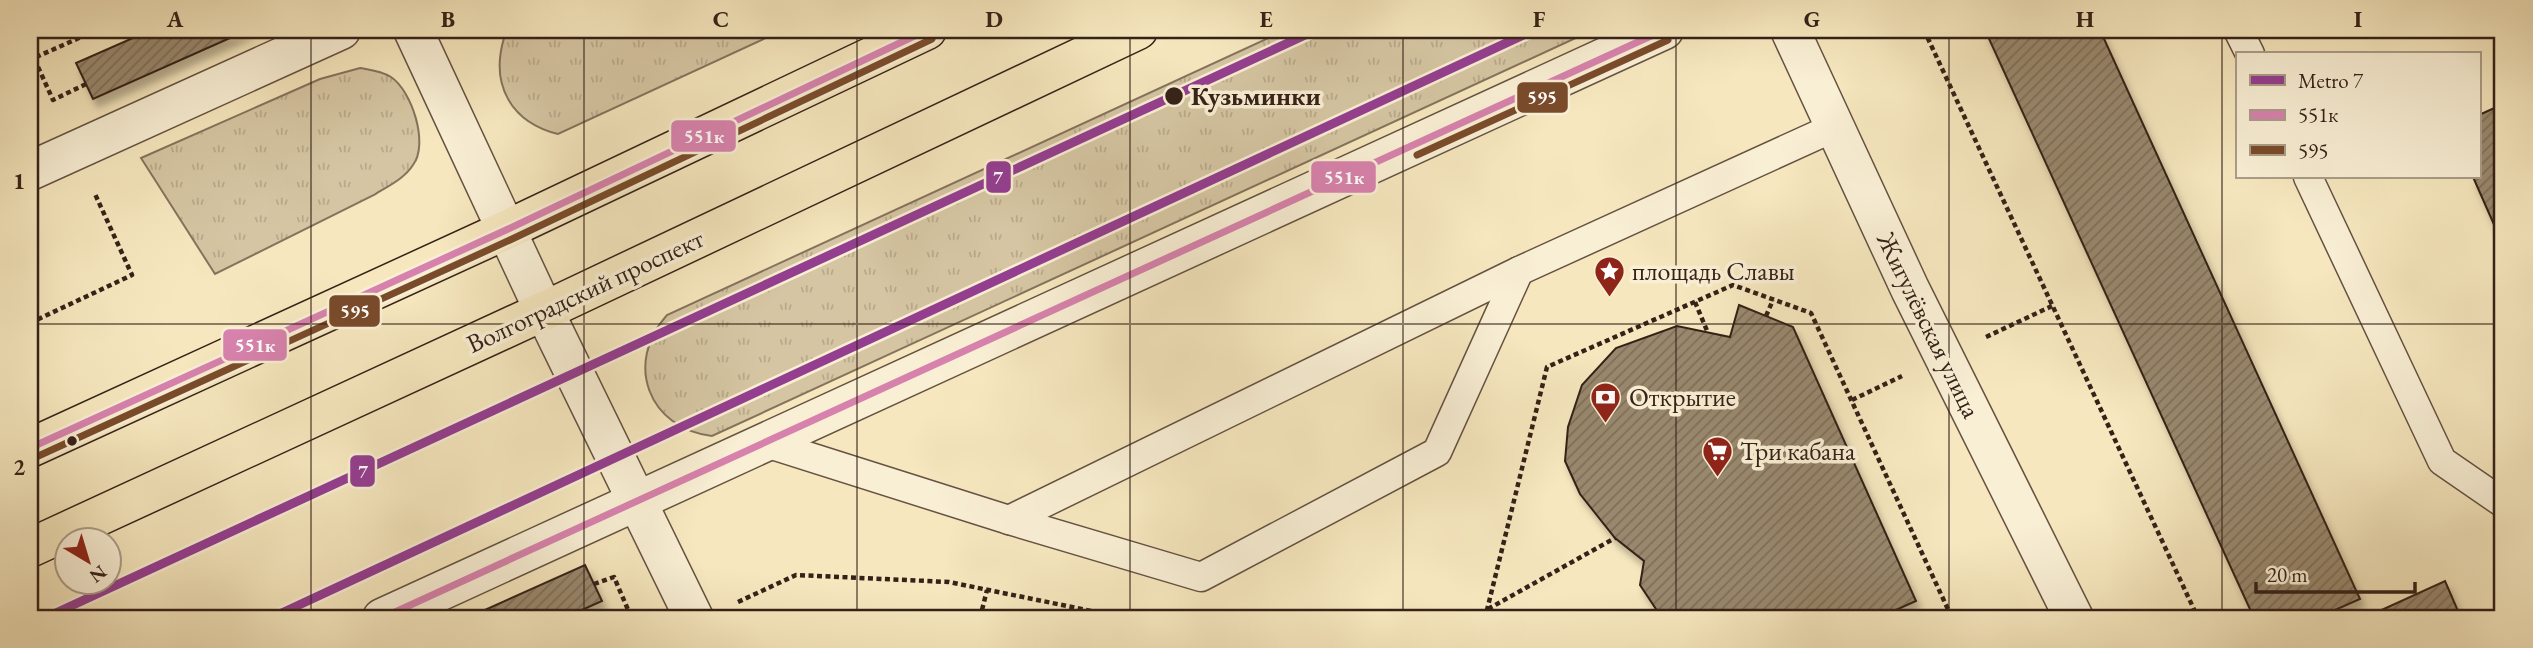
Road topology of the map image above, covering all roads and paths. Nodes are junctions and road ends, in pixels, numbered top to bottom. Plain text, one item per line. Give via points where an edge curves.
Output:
1 (97, 30) edge
2 (341, 30) edge
3 (413, 30) edge
4 (927, 30) edge
5 (1138, 30) edge
6 (1664, 30) edge
7 (1790, 30) edge
8 (1924, 30) edge
9 (2238, 30) edge
10 (2249, 52) edge
11 (86, 84) dead end
12 (53, 100) junction
13 (1835, 127) junction
14 (75, 150) junction
15 (30, 171) edge
16 (2308, 178) edge
17 (506, 230) junction
18 (1519, 271) junction
19 (1773, 300) junction
20 (1695, 302) junction
21 (544, 311) junction
22 (1766, 316) dead end
23 (30, 323) edge
24 (1708, 332) dead end
25 (766, 443) junction
26 (30, 448) edge
27 (635, 502) junction
28 (2503, 503) edge
29 (1009, 520) junction
30 (1615, 538) dead end
31 (30, 548) edge
32 (594, 584) dead end
33 (987, 590) junction
34 (1487, 610) junction
35 (629, 612) junction
36 (710, 613) edge
37 (382, 618) edge
38 (615, 618) edge
39 (640, 618) edge
40 (980, 618) edge
41 (1126, 618) edge
42 (1471, 618) edge
43 (1486, 618) edge
44 (1499, 618) edge
45 (1952, 618) edge
46 (2074, 618) edge
47 (2198, 618) edge

1 - 12 path via 34,58
2 - 14 street
3 - 17 street
4 - 17 main road
5 - 21 main road, Волгоградский проспект
6 - 25 street
7 - 13 street, Жигулёвская улица
8 - 47 path
9 - 10 lane
11 - 12 path
12 - 14 path
13 - 18 lane
13 - 46 street, Жигулёвская улица
14 - 15 street
14 - 23 path via 132,275
16 - 28 lane via 2442,461
17 - 21 street
17 - 26 main road
18 - 29 lane
18 - 29 lane via 1437,452 1201,576
19 - 20 path via 1733,285
19 - 22 path
19 - 45 path via 1811,313
20 - 24 path
20 - 34 path via 1547,367
21 - 27 street
21 - 31 main road, Волгоградский проспект
25 - 27 street
25 - 29 lane
27 - 36 street
27 - 37 street
30 - 34 path
32 - 35 path via 614,577
33 - 36 path via 949,582 796,575
33 - 40 path
33 - 41 path
34 - 42 path
34 - 43 path
34 - 44 path
35 - 38 path
35 - 39 path

